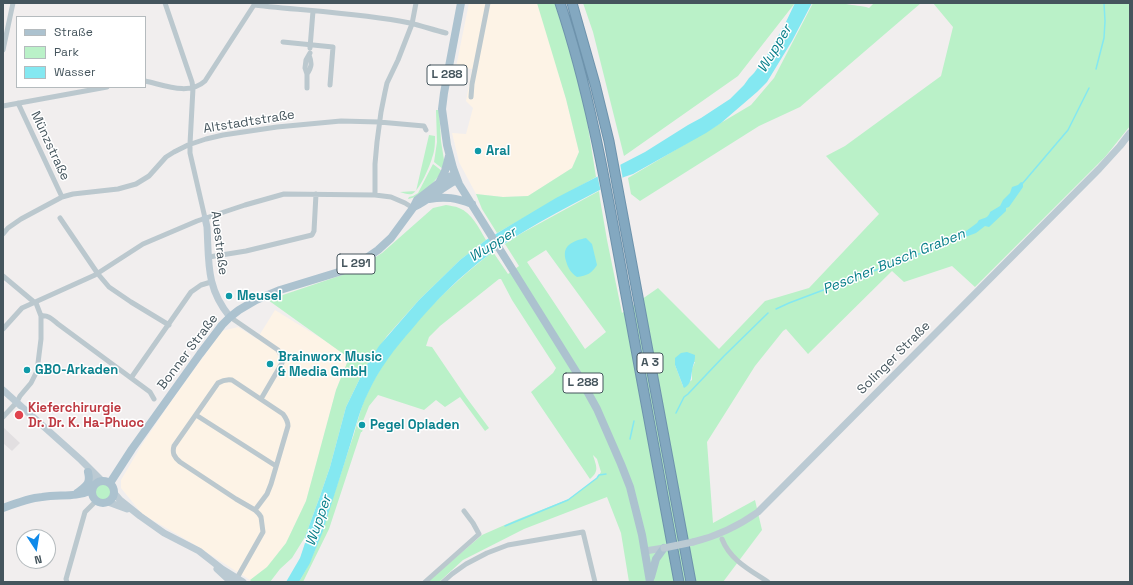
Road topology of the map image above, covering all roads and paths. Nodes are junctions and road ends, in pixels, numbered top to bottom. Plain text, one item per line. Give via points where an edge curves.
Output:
1 (13, 3) edge
2 (165, 3) edge
3 (416, 3) edge
4 (461, 3) edge
5 (488, 3) edge
6 (560, 3) edge
7 (572, 3) edge
8 (254, 4) edge
9 (313, 11) junction
10 (412, 24) junction
11 (446, 33) dead end
12 (283, 42) dead end
13 (3, 50) edge
14 (310, 50) junction
15 (146, 80) edge
16 (330, 85) dead end
17 (101, 88) edge
18 (193, 88) junction
19 (306, 88) dead end
20 (471, 97) dead end
21 (18, 103) junction
22 (3, 106) edge
23 (379, 122) junction
24 (426, 130) dead end
25 (1130, 133) edge
26 (190, 144) junction
27 (450, 155) junction
28 (456, 177) junction
29 (439, 183) junction
30 (316, 194) junction
31 (375, 195) junction
32 (62, 197) junction
33 (426, 199) junction
34 (472, 204) junction
35 (413, 208) junction
36 (60, 218) dead end
37 (205, 218) junction
38 (6, 227) edge
39 (3, 234) edge
40 (209, 258) junction
41 (98, 274) junction
42 (3, 276) edge
43 (211, 282) junction
44 (34, 302) junction
45 (41, 316) junction
46 (230, 317) junction
47 (169, 325) junction
48 (3, 329) edge
49 (131, 378) junction
50 (3, 390) edge
51 (154, 399) dead end
52 (261, 399) junction
53 (17, 402) junction
54 (196, 415) junction
55 (3, 417) edge
56 (81, 460) junction
57 (276, 466) junction
58 (88, 472) junction
59 (98, 489) junction
60 (114, 493) junction
61 (75, 495) junction
62 (54, 496) junction
63 (108, 502) junction
64 (3, 508) edge
65 (255, 510) junction
66 (464, 511) dead end
67 (140, 516) junction
68 (722, 539) dead end
69 (664, 548) junction
70 (645, 551) junction
71 (237, 581) edge
72 (67, 582) edge
73 (425, 582) edge
74 (443, 582) edge
75 (595, 582) edge
76 (650, 582) edge
77 (680, 582) edge
78 (691, 582) edge
79 (768, 582) edge

1 - 13 street
2 - 18 street, Auestraße
3 - 10 street
4 - 27 main road, L 288 via 443,102 444,130
5 - 20 street
6 - 77 highway, A 3 via 575,50 598,144
7 - 78 highway, A 3 via 596,84 609,141
8 - 9 street
8 - 18 street via 205,81
9 - 10 street
9 - 14 street
10 - 11 street
10 - 23 street via 388,83
12 - 14 street
14 - 16 street via 333,47
14 - 19 street via 312,61 307,74
15 - 18 street via 182,89
17 - 21 street
18 - 26 street, Auestraße
21 - 22 street
21 - 32 street, Münzstraße
23 - 24 street, Altstadtstraße via 424,126
23 - 26 street, Altstadtstraße via 302,124 223,135
23 - 31 street
25 - 69 main road, Solinger Straße, bridge via 1099,169 758,512 720,534
26 - 32 street, Altstadtstraße via 166,157 149,176 136,184
26 - 37 street, Auestraße
27 - 28 main road, L 288
27 - 29 main road
28 - 29 main road, Bonner Straße / L 291
28 - 33 main road, Bonner Straße / L 291
28 - 34 main road, L 288
29 - 35 main road, Bonner Straße / L 291 via 417,200
30 - 31 street
30 - 37 street via 279,195
30 - 40 street via 313,234
31 - 35 street via 391,197
32 - 38 street, Altstadtstraße
33 - 34 main road via 450,197
33 - 35 main road, Bonner Straße / L 291
34 - 70 main road, L 288 via 598,409 630,487
35 - 46 main road, Bonner Straße / L 291 via 391,238 362,261 342,271 256,300
36 - 41 street
37 - 40 main road, Auestraße
37 - 41 street via 143,244
38 - 39 street, Altstadtstraße
40 - 43 main road, Auestraße
41 - 44 street
41 - 47 street via 109,287
42 - 44 street
43 - 46 main road, Auestraße via 215,295
43 - 47 street via 191,292
44 - 45 street
44 - 48 street via 22,308
45 - 49 street via 51,317
45 - 53 street via 37,371
46 - 52 street via 278,350 281,355 282,363
46 - 59 main road, Bonner Straße / L 291 via 200,354 132,449
47 - 49 street
49 - 51 street via 150,392
50 - 53 main road
52 - 54 street via 232,380 222,380
52 - 57 street via 283,414 288,422
53 - 55 street
53 - 56 main road
54 - 57 street
54 - 65 street via 174,446 173,454 176,459
56 - 58 main road
56 - 59 main road
57 - 65 street via 269,489
58 - 59 main road
58 - 61 main road via 88,484
59 - 60 main road via 114,488
59 - 61 main road
59 - 62 main road via 69,498
59 - 63 main road via 104,503
59 - 72 street via 85,512
60 - 63 main road
60 - 67 main road
61 - 62 main road
62 - 64 main road via 33,498
63 - 67 main road
65 - 71 street via 259,514 263,532
66 - 73 street via 479,534
67 - 71 main road via 164,534 199,551 218,570
68 - 79 street via 728,552 736,560
69 - 70 main road, Solinger Straße
69 - 76 main road via 656,558
70 - 76 main road, L 288
74 - 75 street via 466,564 508,545 583,532

